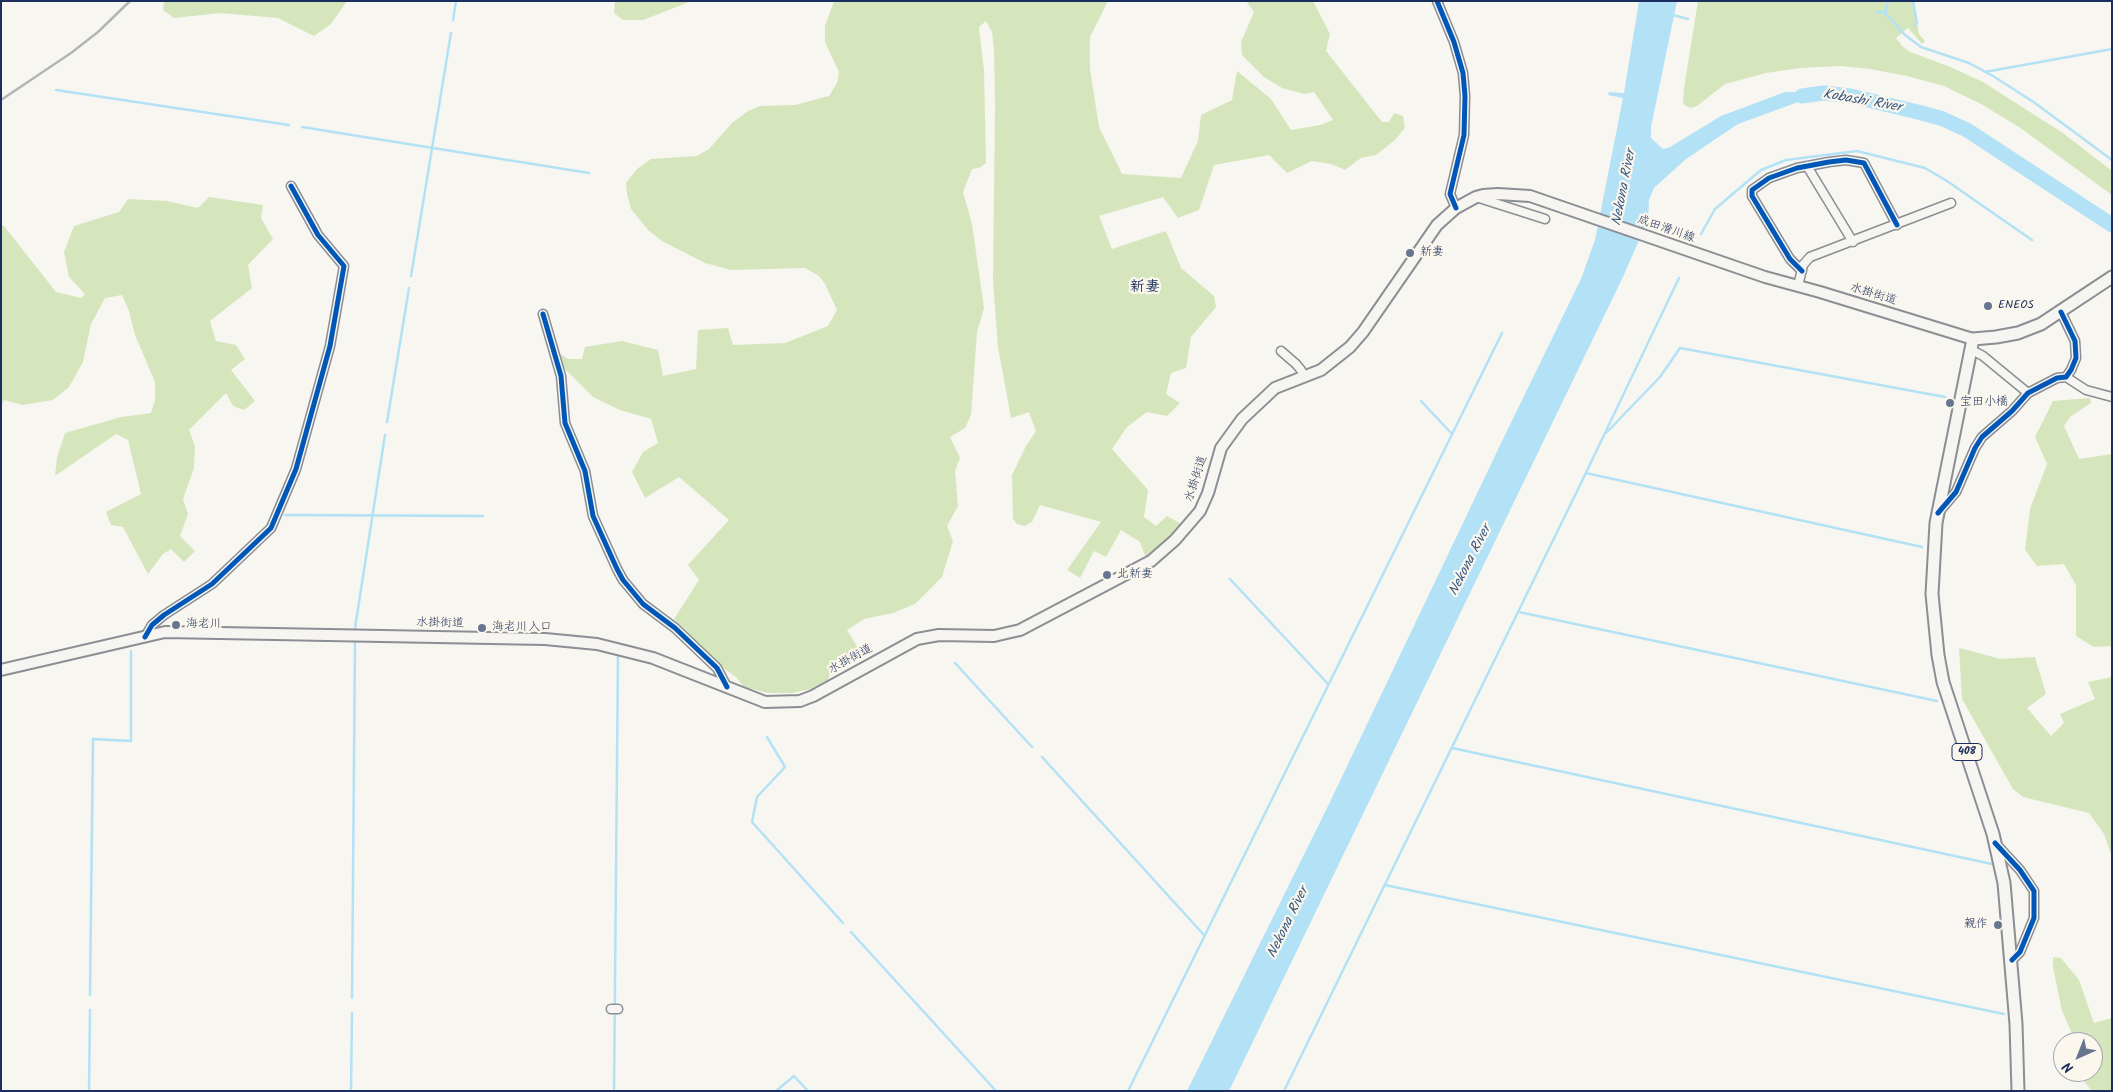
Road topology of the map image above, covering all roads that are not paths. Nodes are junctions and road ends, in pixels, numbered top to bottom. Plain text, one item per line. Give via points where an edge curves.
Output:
1 (1437, 1) edge
2 (1808, 166) junction
3 (291, 186) dead end
4 (1530, 196) joint
5 (1476, 197) junction
6 (1951, 203) dead end
7 (1456, 208) junction
8 (1545, 219) dead end
9 (1897, 225) junction
10 (1853, 242) junction
11 (1802, 271) junction
12 (1765, 277) joint
13 (2109, 279) edge
14 (1798, 286) junction
15 (2061, 312) junction
16 (543, 314) dead end
17 (1971, 344) junction
18 (1281, 351) dead end
19 (2066, 376) junction
20 (1304, 378) junction
21 (2028, 393) junction
22 (2112, 397) edge
23 (1938, 513) junction
24 (146, 636) junction
25 (1, 670) edge
26 (727, 687) junction
27 (1995, 843) junction
28 (2012, 960) junction
29 (2018, 1091) edge

1 - 7 street via 1463,73 1464,135 1450,194
2 - 9 street via 1846,160 1864,163
2 - 10 street
2 - 11 street via 1769,178 1751,192 1790,259
3 - 24 street via 318,235 344,266 330,346 296,469 271,528 212,584 152,625
4 - 5 main road, 水掛街道 via 1498,194
4 - 12 main road, 成田滑川線
5 - 7 main road, 水掛街道
5 - 8 street
6 - 9 street
7 - 20 main road, 水掛街道 via 1437,225 1350,347
9 - 10 street
10 - 11 street via 1810,257
11 - 14 street
12 - 14 main road, 水掛街道
13 - 15 highway
14 - 17 main road, 水掛街道
15 - 17 highway via 2024,331
15 - 19 street via 2075,341 2076,358
16 - 26 street via 561,376 565,423 585,471 593,516 617,569 643,604 675,628 717,668
17 - 21 street
17 - 23 highway, 408
18 - 20 street via 1302,370
19 - 21 street
19 - 22 street via 2086,390
20 - 26 main road, 水掛街道 via 1275,388 1242,419 1221,448 1200,511 1175,540 1151,561 1045,618 1006,634 939,634 917,640 800,701 765,702
21 - 23 street via 1982,437 1956,492
23 - 27 highway, 408 via 1932,594 1938,655 1943,682
24 - 25 main road, 水掛街道
24 - 26 main road, 水掛街道 via 165,632 564,640 653,658
27 - 28 highway, 408 via 2004,883
27 - 28 street via 2034,891 2034,918 2020,952
28 - 29 highway, 408

